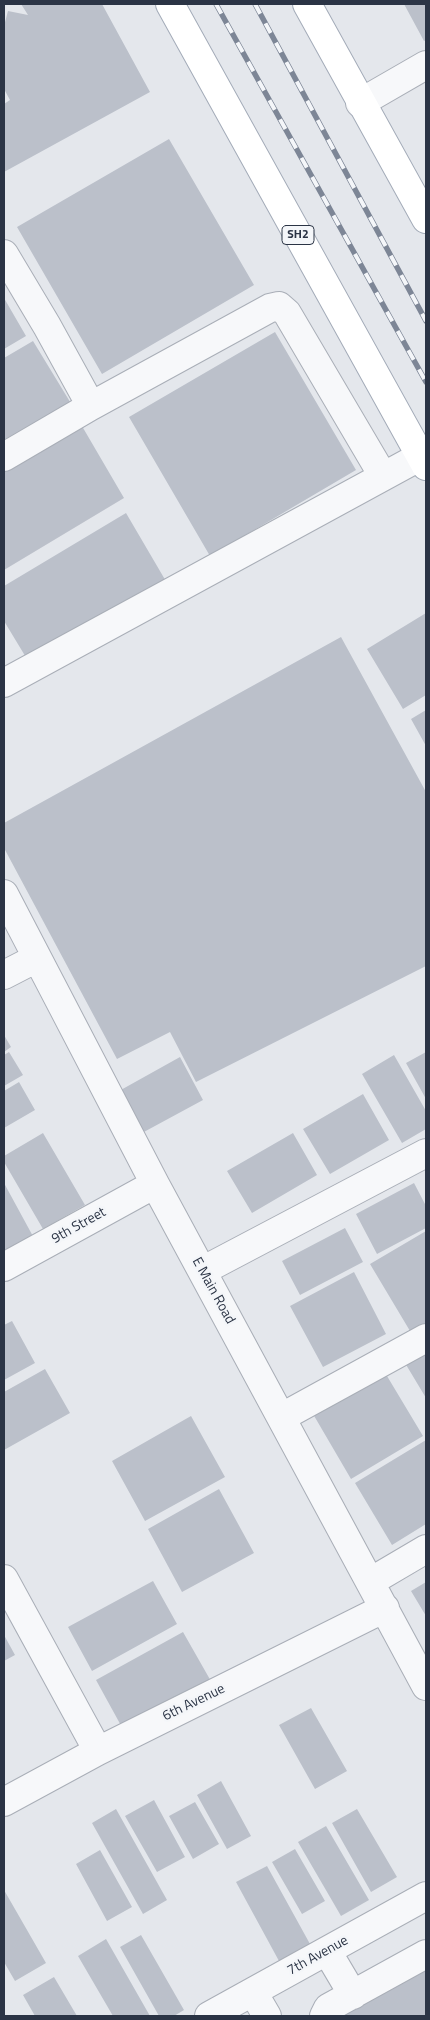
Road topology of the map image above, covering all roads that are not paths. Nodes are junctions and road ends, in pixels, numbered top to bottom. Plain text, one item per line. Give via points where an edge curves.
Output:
1 (170, 4) edge
2 (307, 4) edge
3 (426, 65) edge
4 (360, 103) junction
5 (426, 219) edge
6 (4, 254) edge
7 (91, 406) junction
8 (4, 457) edge
9 (423, 461) edge
10 (383, 476) junction
11 (4, 683) edge
12 (4, 894) edge
13 (37, 958) junction
14 (4, 975) edge
15 (426, 1152) edge
16 (154, 1184) junction
17 (4, 1267) edge
18 (202, 1271) junction
19 (426, 1338) edge
20 (282, 1418) junction
21 (426, 1549) edge
22 (4, 1578) edge
23 (370, 1582) junction
24 (385, 1608) junction
25 (426, 1686) edge
26 (98, 1751) junction
27 (4, 1802) edge
28 (426, 1896) edge
29 (327, 1951) junction
30 (426, 1954) edge
31 (253, 1992) junction
32 (353, 1994) junction
33 (209, 2016) edge
34 (267, 2016) edge
35 (324, 2016) edge

1 - 9 main road, SH2
2 - 4 main road
3 - 4 street
4 - 5 main road
6 - 7 street
7 - 8 street
7 - 10 street via 279,306 287,313
9 - 10 street
10 - 11 street
12 - 13 street, E Main Road
13 - 14 street
13 - 16 street, E Main Road
15 - 18 street
16 - 17 street, 9th Street
16 - 18 street, E Main Road
18 - 20 street, E Main Road
19 - 20 street
20 - 23 street, E Main Road
21 - 23 street
22 - 26 street
23 - 24 street, E Main Road
24 - 25 street, E Main Road
24 - 26 street, 6th Avenue
26 - 27 street, 6th Avenue
28 - 29 street, 7th Avenue
29 - 31 street, 7th Avenue
29 - 32 street
30 - 32 street
31 - 33 street, 7th Avenue
31 - 34 street
32 - 35 street via 328,2008

